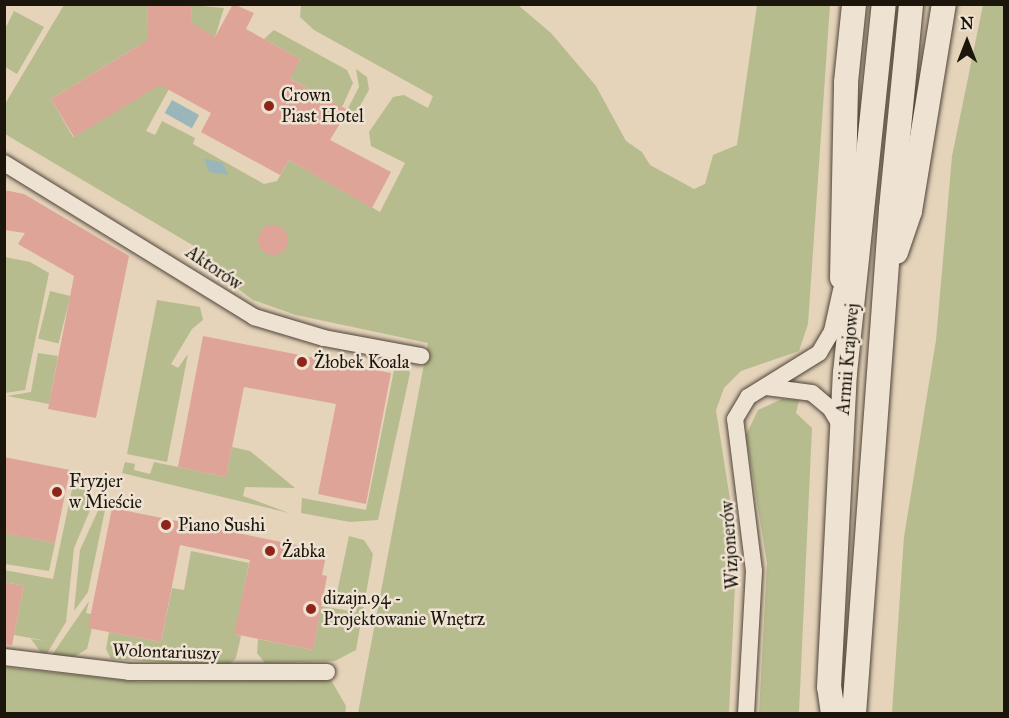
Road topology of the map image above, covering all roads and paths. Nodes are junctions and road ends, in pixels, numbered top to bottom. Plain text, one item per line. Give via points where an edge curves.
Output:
1 (854, 4) edge
2 (884, 4) edge
3 (911, 4) edge
4 (944, 4) edge
5 (4, 164) edge
6 (886, 282) junction
7 (841, 290) junction
8 (421, 356) dead end
9 (845, 373) junction
10 (765, 387) junction
11 (842, 428) junction
12 (4, 657) edge
13 (327, 672) dead end
14 (746, 714) edge
15 (833, 714) edge
16 (854, 714) edge

1 - 7 main road via 846,82
2 - 9 main road, Armii Krajowej
3 - 6 main road, Armii Krajowej
4 - 6 main road via 910,211
5 - 8 street, Aktorów via 254,317 324,338
6 - 16 main road, Armii Krajowej
7 - 9 main road
7 - 10 street, Wizjonerów via 832,331 819,353
9 - 11 main road, Armii Krajowej
10 - 11 street via 812,393 830,408
10 - 14 street, Wizjonerów via 740,408 734,434 753,548
11 - 15 main road, Armii Krajowej via 829,687
12 - 13 street, Wolontariuszy via 129,672

